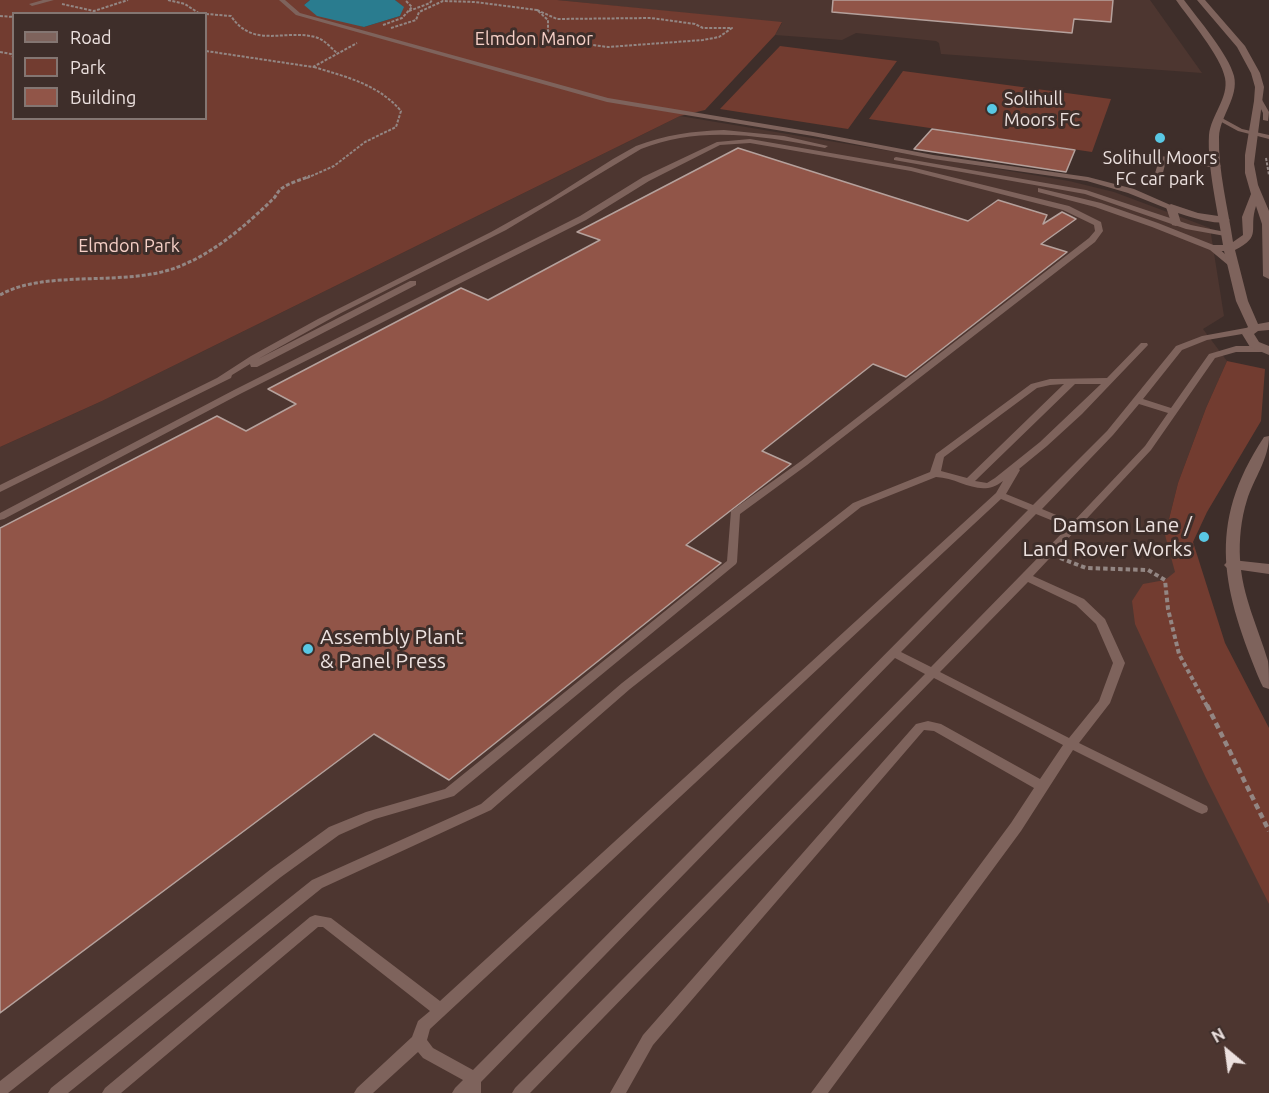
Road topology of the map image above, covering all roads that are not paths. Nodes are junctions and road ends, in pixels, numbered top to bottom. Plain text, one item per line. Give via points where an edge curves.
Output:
1 (51, 0) edge
2 (282, 0) edge
3 (1180, 0) edge
4 (1201, 0) edge
5 (32, 4) dead end
6 (1259, 99) junction
7 (1218, 118) junction
8 (1266, 120) dead end
9 (1251, 134) junction
10 (1269, 137) edge
11 (1132, 154) dead end
12 (1163, 159) junction
13 (1218, 166) junction
14 (1003, 179) junction
15 (1157, 180) dead end
16 (1256, 195) junction
17 (1171, 207) junction
18 (1225, 220) junction
19 (1176, 223) junction
20 (1225, 234) junction
21 (1244, 241) junction
22 (1213, 248) junction
23 (1229, 248) junction
24 (1268, 252) edge
25 (1231, 264) junction
26 (1269, 276) edge
27 (1269, 326) edge
28 (1252, 329) junction
29 (1144, 345) dead end
30 (1266, 350) edge
31 (1109, 381) junction
32 (1072, 382) junction
33 (1137, 400) junction
34 (1172, 411) junction
35 (1269, 440) edge
36 (1018, 466) junction
37 (935, 474) junction
38 (969, 481) junction
39 (0, 489) edge
40 (1000, 495) junction
41 (1035, 509) junction
42 (0, 517) edge
43 (1075, 526) junction
44 (1232, 565) junction
45 (1269, 569) edge
46 (1026, 578) junction
47 (894, 652) junction
48 (932, 673) junction
49 (1269, 683) edge
50 (1071, 744) junction
51 (1042, 786) junction
52 (1202, 808) dead end
53 (440, 1010) junction
54 (419, 1041) junction
55 (474, 1085) edge
56 (0, 1090) edge
57 (56, 1093) edge
58 (110, 1093) edge
59 (362, 1093) edge
60 (460, 1093) edge
61 (520, 1093) edge
62 (618, 1093) edge
63 (819, 1093) edge

1 - 5 lane
2 - 17 lane via 298,14 607,100 1088,180
3 - 7 street via 1230,74 1231,91
4 - 6 street via 1249,60 1258,80
6 - 8 lane
6 - 9 street
7 - 9 lane
7 - 13 street via 1214,146
9 - 10 lane
9 - 16 street via 1250,174
11 - 12 lane
12 - 13 lane
12 - 15 lane
13 - 18 street
14 - 19 lane via 1104,196
14 - 22 lane via 1098,205
14 - 39 lane via 732,132 680,136 631,151 541,208 337,324
16 - 21 street via 1247,217 1248,235
16 - 24 street via 1269,233
17 - 18 street
17 - 19 street
18 - 20 street
19 - 20 lane
20 - 21 street
20 - 23 street
21 - 23 street
21 - 24 street
22 - 23 street
22 - 25 lane
23 - 25 street
24 - 26 street
25 - 28 street
27 - 28 street
28 - 30 street via 1249,339
28 - 33 lane via 1193,340 1179,348
29 - 31 lane
30 - 34 lane via 1236,349 1212,356
31 - 32 lane
31 - 36 lane
32 - 37 lane via 1034,386 939,456
32 - 38 lane
33 - 34 lane
33 - 41 lane
34 - 43 lane via 1148,448
35 - 44 street via 1250,471 1235,509
36 - 38 lane via 991,485
36 - 40 lane
37 - 38 lane
37 - 57 lane via 857,505 626,686 486,807 317,884
40 - 41 lane
40 - 53 lane
41 - 43 lane
41 - 47 lane
42 - 56 lane via 237,392 583,218 646,179 719,143 750,141 910,169 1066,208 1098,224 1099,231 1092,240 735,513 732,562 449,792 371,815 334,831
43 - 46 lane
44 - 45 street
44 - 49 street via 1246,626
46 - 48 lane
46 - 50 lane via 1080,602 1101,622 1119,663 1104,703
47 - 48 lane
47 - 55 lane
48 - 50 lane
48 - 61 lane
50 - 51 lane
50 - 52 lane
51 - 62 lane via 937,727 920,727 648,1040
51 - 63 lane via 1016,827
53 - 54 lane via 423,1026
53 - 58 lane via 326,922 315,921
54 - 55 lane via 428,1053
54 - 59 lane
55 - 60 lane

